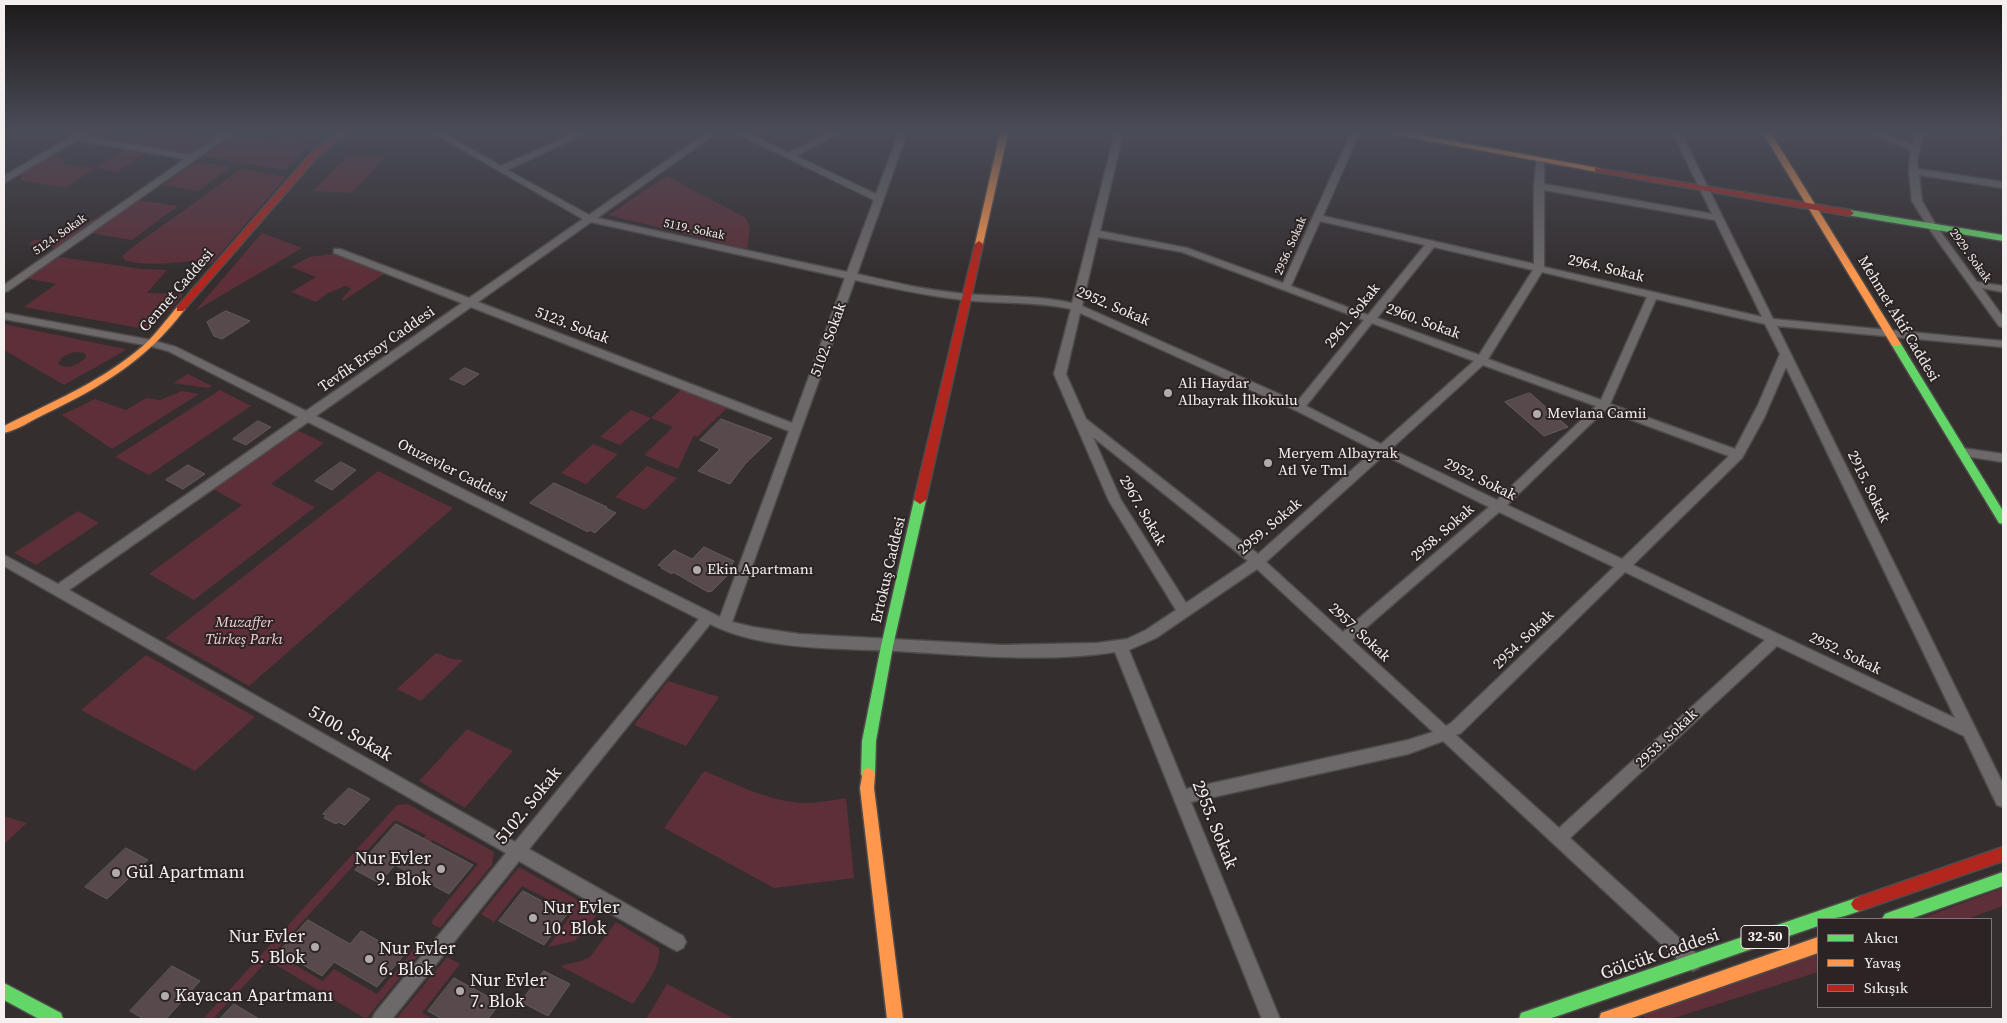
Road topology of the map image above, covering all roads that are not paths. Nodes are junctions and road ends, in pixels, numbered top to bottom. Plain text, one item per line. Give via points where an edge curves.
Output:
1 (160, 181) edge
2 (292, 181) edge
3 (520, 181) edge
4 (644, 181) edge
5 (841, 181) edge
6 (886, 181) edge
7 (993, 181) edge
8 (1107, 181) edge
9 (1333, 181) edge
10 (1539, 181) edge
11 (1659, 181) edge
12 (1700, 181) edge
13 (1796, 181) edge
14 (1914, 181) edge
15 (1980, 181) edge
16 (2003, 184) edge
17 (1539, 186) junction
18 (1704, 189) junction
19 (880, 199) junction
20 (1812, 207) junction
21 (1317, 217) junction
22 (1718, 218) junction
23 (589, 219) junction
24 (1933, 228) junction
25 (1094, 233) junction
26 (2003, 238) edge
27 (1431, 244) junction
28 (337, 251) dead end
29 (1538, 269) junction
30 (852, 277) junction
31 (1974, 284) junction
32 (1286, 287) junction
33 (4, 289) edge
34 (2003, 290) edge
35 (1653, 295) junction
36 (965, 296) junction
37 (471, 302) junction
38 (1076, 307) junction
39 (4, 316) edge
40 (1370, 319) junction
41 (1769, 322) junction
42 (2003, 324) edge
43 (1891, 335) junction
44 (151, 343) junction
45 (2003, 344) edge
46 (1785, 354) junction
47 (1482, 360) junction
48 (1604, 405) junction
49 (1299, 407) junction
50 (308, 417) junction
51 (1081, 422) junction
52 (796, 429) junction
53 (4, 430) edge
54 (1382, 450) junction
55 (1962, 452) junction
56 (1738, 455) junction
57 (2003, 458) edge
58 (1498, 506) junction
59 (2003, 520) edge
60 (4, 560) edge
61 (1257, 561) junction
62 (1624, 566) junction
63 (58, 591) junction
64 (1184, 612) junction
65 (708, 617) junction
66 (724, 625) junction
67 (1775, 639) junction
68 (1343, 640) junction
69 (887, 646) junction
70 (1120, 646) junction
71 (1970, 732) junction
72 (1446, 734) junction
73 (1181, 797) junction
74 (2003, 800) edge
75 (1559, 838) junction
76 (518, 851) junction
77 (2003, 854) edge
78 (2003, 879) edge
79 (1819, 918) edge
80 (1893, 918) edge
81 (1817, 919) edge
82 (677, 942) dead end
83 (1817, 945) edge
84 (1693, 962) junction
85 (4, 991) edge
86 (55, 1019) edge
87 (382, 1019) edge
88 (895, 1019) edge
89 (1272, 1019) edge
90 (1527, 1019) edge
91 (1607, 1019) edge

1 - 33 street, 5124. Sokak
2 - 44 street, Cennet Caddesi
3 - 23 street, 5119. Sokak
4 - 23 street, Tevfik Ersoy Caddesi
5 - 19 street
6 - 19 street, 5102. Sokak
7 - 36 street, Ertokuş Caddesi
8 - 25 street, 2957. Sokak
9 - 21 street, 2956. Sokak
10 - 17 street
11 - 18 street
12 - 18 street, 2915. Sokak
13 - 20 street, Mehmet Akif Caddesi
14 - 24 street, 2929. Sokak via 1917,201
15 - 16 street
17 - 22 street
17 - 29 street
18 - 20 street
18 - 22 street, 2915. Sokak
19 - 30 street, 5102. Sokak
20 - 24 street
20 - 43 street, Mehmet Akif Caddesi
21 - 27 street, 2964. Sokak
21 - 32 street, 2956. Sokak
22 - 41 street, 2915. Sokak
23 - 30 street, 5119. Sokak
23 - 37 street, Tevfik Ersoy Caddesi
24 - 26 street
24 - 31 street, 2929. Sokak
25 - 32 street, 2960. Sokak via 1184,250
25 - 38 street, 2957. Sokak
27 - 29 street, 2964. Sokak
27 - 40 street, 2961. Sokak
28 - 37 street, 5123. Sokak
29 - 35 street, 2964. Sokak
29 - 47 street, 2959. Sokak
30 - 36 street, 5119. Sokak
30 - 52 street, 5102. Sokak
31 - 34 street
31 - 42 street, 2929. Sokak
32 - 40 street, 2960. Sokak
35 - 41 street, 2964. Sokak
35 - 48 street, 2958. Sokak
36 - 38 street, 2952. Sokak via 1050,301
36 - 69 street, Ertokuş Caddesi
37 - 50 street, Tevfik Ersoy Caddesi
37 - 52 street, 5123. Sokak
38 - 49 street, 2952. Sokak
38 - 51 street, 2957. Sokak via 1060,374
39 - 44 street, Otuzevler Caddesi
40 - 47 street, 2960. Sokak
40 - 49 street, 2961. Sokak
41 - 43 street, 2964. Sokak
41 - 46 street, 2915. Sokak
43 - 45 street, 2964. Sokak
43 - 55 street, Mehmet Akif Caddesi
44 - 50 street, Otuzevler Caddesi via 183,354
44 - 53 street, Cennet Caddesi via 97,382
46 - 56 street, 2954. Sokak via 1758,420
46 - 71 street, 2915. Sokak
47 - 48 street, 2960. Sokak
47 - 54 street, 2959. Sokak
48 - 56 street, 2960. Sokak
48 - 58 street, 2958. Sokak
49 - 54 street, 2952. Sokak
50 - 63 street, Tevfik Ersoy Caddesi
50 - 65 street, Otuzevler Caddesi
51 - 61 street, 2957. Sokak
51 - 64 street, 2967. Sokak via 1115,501
52 - 66 street, 5102. Sokak
54 - 58 street, 2952. Sokak
54 - 61 street, 2959. Sokak
55 - 57 street
55 - 59 street, Mehmet Akif Caddesi
56 - 62 street, 2954. Sokak
58 - 62 street, 2952. Sokak
58 - 68 street, 2958. Sokak
60 - 63 street, 5100. Sokak
61 - 64 street, 2959. Sokak
61 - 68 street, 2957. Sokak
62 - 67 street, 2952. Sokak
62 - 72 street, 2954. Sokak via 1466,719
63 - 76 street, 5100. Sokak
64 - 70 street, 2959. Sokak via 1140,640
65 - 66 street, Otuzevler Caddesi
65 - 76 street, 5102. Sokak
66 - 69 street, Otuzevler Caddesi via 778,637
67 - 71 street, 2952. Sokak
67 - 75 street, 2953. Sokak
68 - 72 street, 2957. Sokak
69 - 70 street, 2959. Sokak via 1002,651
69 - 88 street, Ertokuş Caddesi via 869,741 867,788
70 - 73 street, 2955. Sokak
71 - 74 street, 2915. Sokak
72 - 73 street, 2954. Sokak via 1408,747
72 - 75 street, 2957. Sokak
73 - 89 street, 2955. Sokak
75 - 84 street, 2957. Sokak
76 - 82 street, 5100. Sokak
76 - 87 street, 5102. Sokak
77 - 79 street, Gölcük Caddesi / 32-50
78 - 80 street
81 - 84 street, Gölcük Caddesi / 32-50
83 - 91 street, 32-50
84 - 90 street, Gölcük Caddesi / 32-50
85 - 86 street

